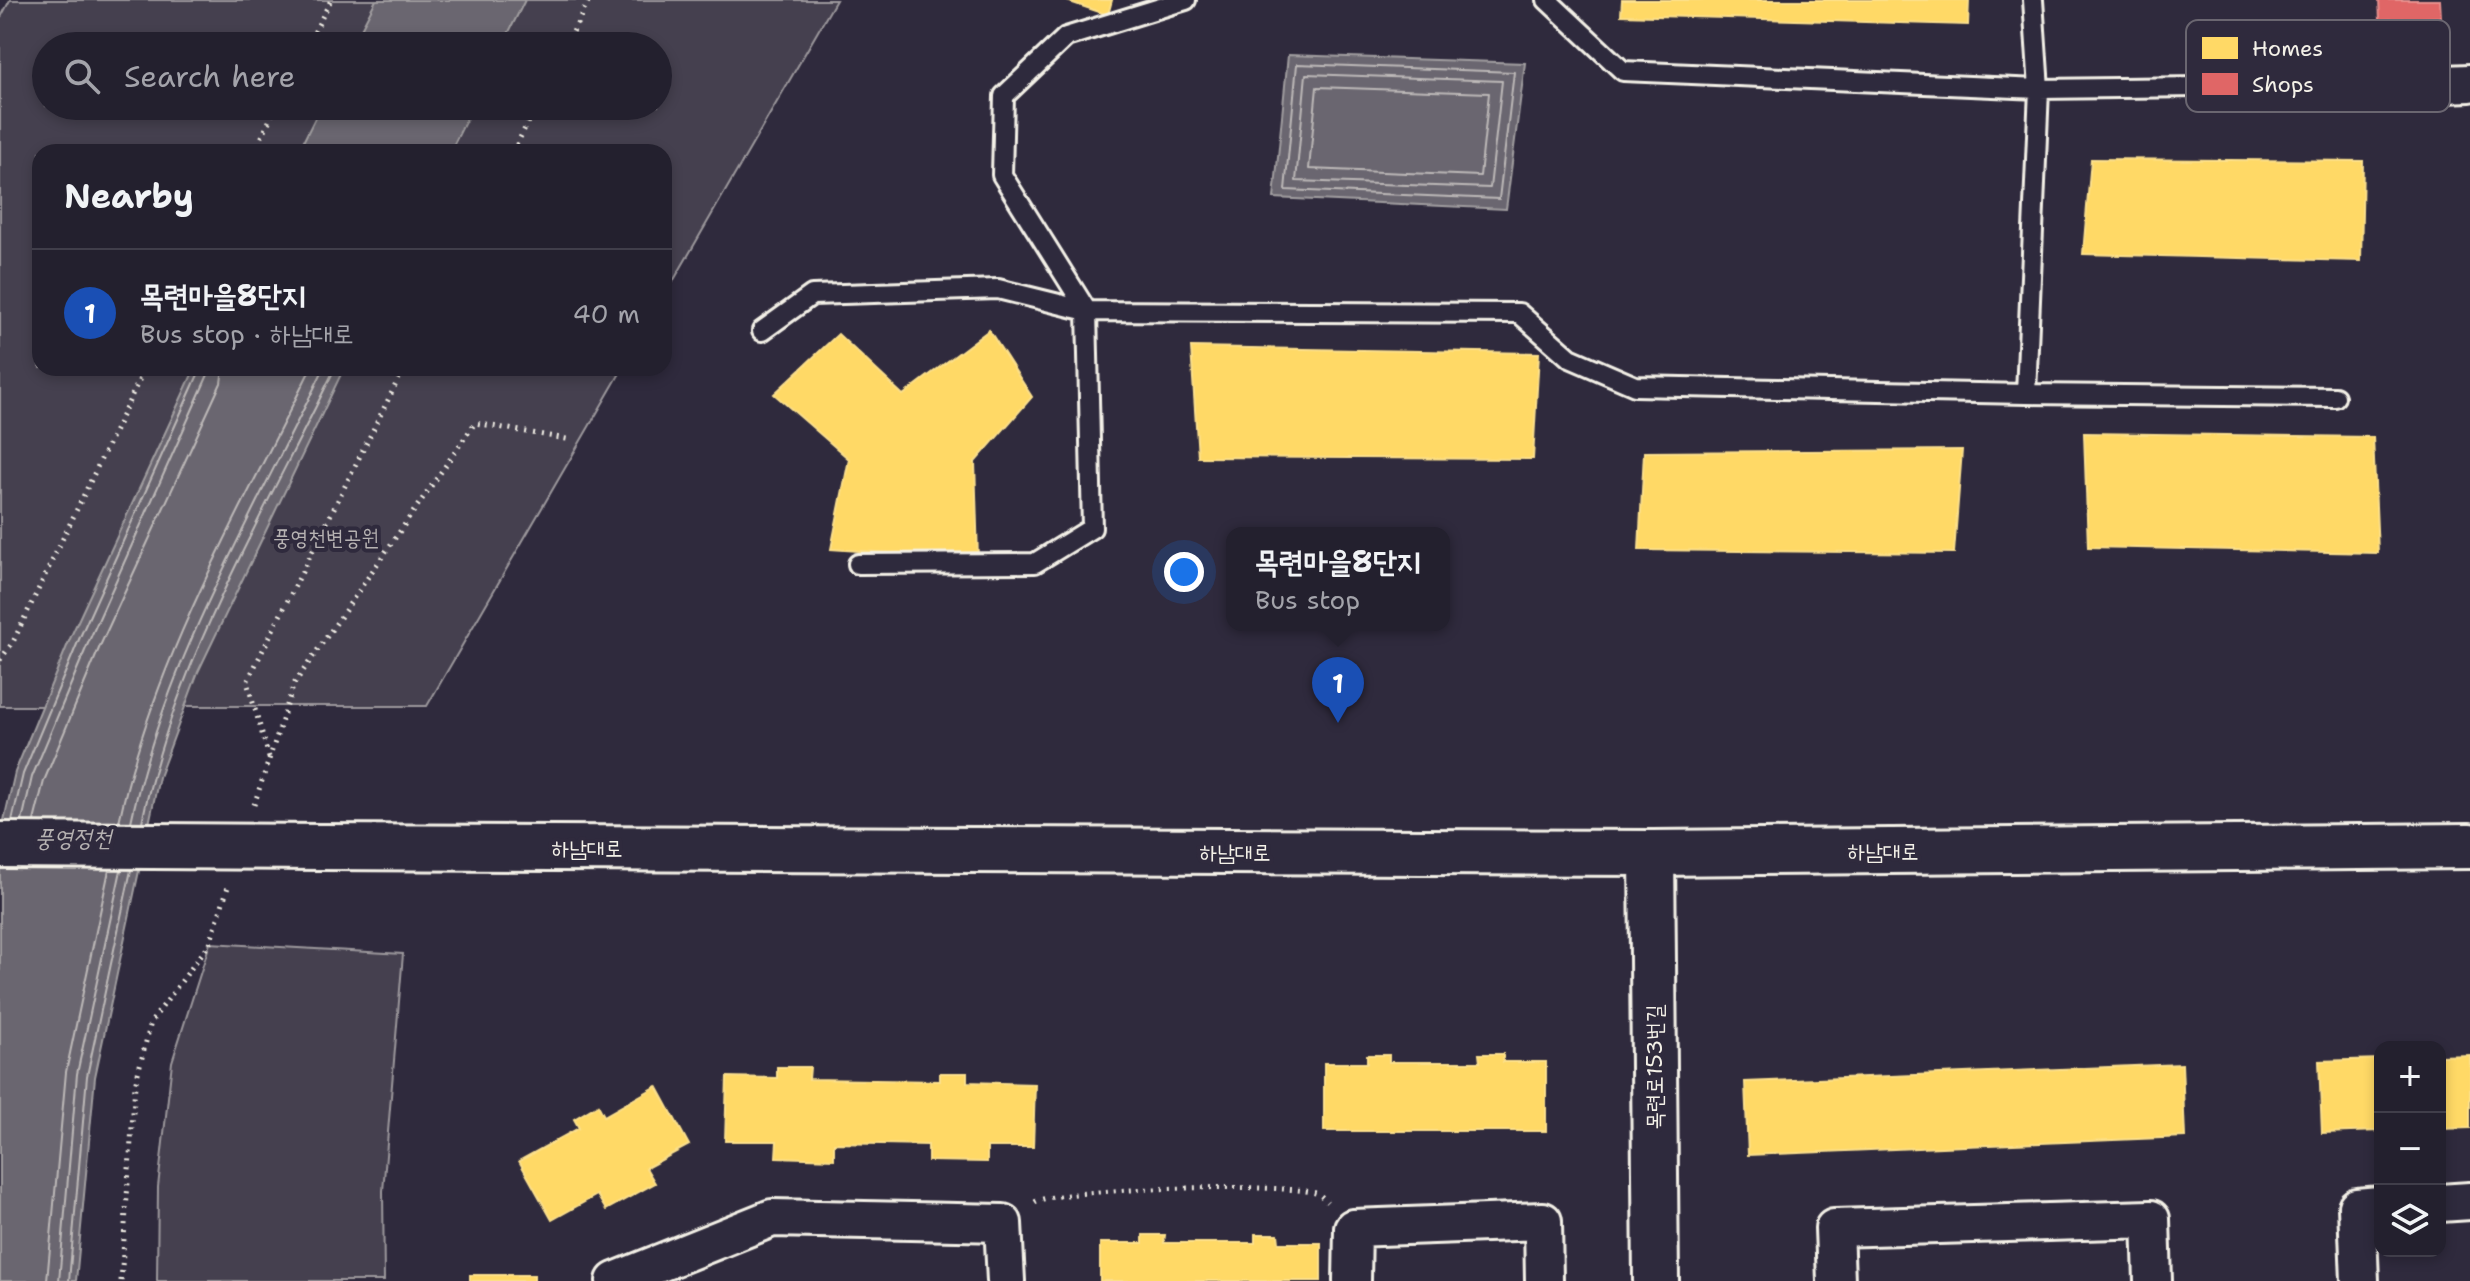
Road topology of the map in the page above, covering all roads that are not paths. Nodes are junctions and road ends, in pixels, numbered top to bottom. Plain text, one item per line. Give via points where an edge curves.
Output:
1 (1186, 0) edge
2 (1547, 0) edge
3 (2033, 0) edge
4 (2186, 87) edge
5 (2039, 89) junction
6 (1087, 311) junction
7 (762, 331) dead end
8 (2026, 394) junction
9 (2335, 397) dead end
10 (858, 564) dead end
11 (0, 845) edge
12 (2470, 846) edge
13 (1652, 853) junction
14 (2470, 1201) edge
15 (2446, 1203) edge
16 (2374, 1206) edge
17 (615, 1281) edge
18 (1006, 1281) edge
19 (1352, 1281) edge
20 (1544, 1281) edge
21 (1656, 1281) edge
22 (1836, 1281) edge
23 (2153, 1281) edge
24 (2360, 1281) edge

1 - 6 lane via 1066,37 1004,96 1002,175
2 - 5 lane via 1623,71
3 - 5 lane
4 - 5 lane
5 - 8 lane
6 - 7 lane via 998,289 812,295
6 - 8 lane via 1519,313 1570,358 1635,386
6 - 10 lane via 1092,528 1035,563
8 - 9 lane
11 - 13 main road, 하남대로, bridge
12 - 13 main road, 하남대로
13 - 21 main road, 목련로153번길
14 - 15 street
16 - 24 street via 2357,1207
17 - 18 street via 772,1218 1003,1223
19 - 20 street via 1353,1228 1543,1221
22 - 23 street via 1834,1228 2151,1219

